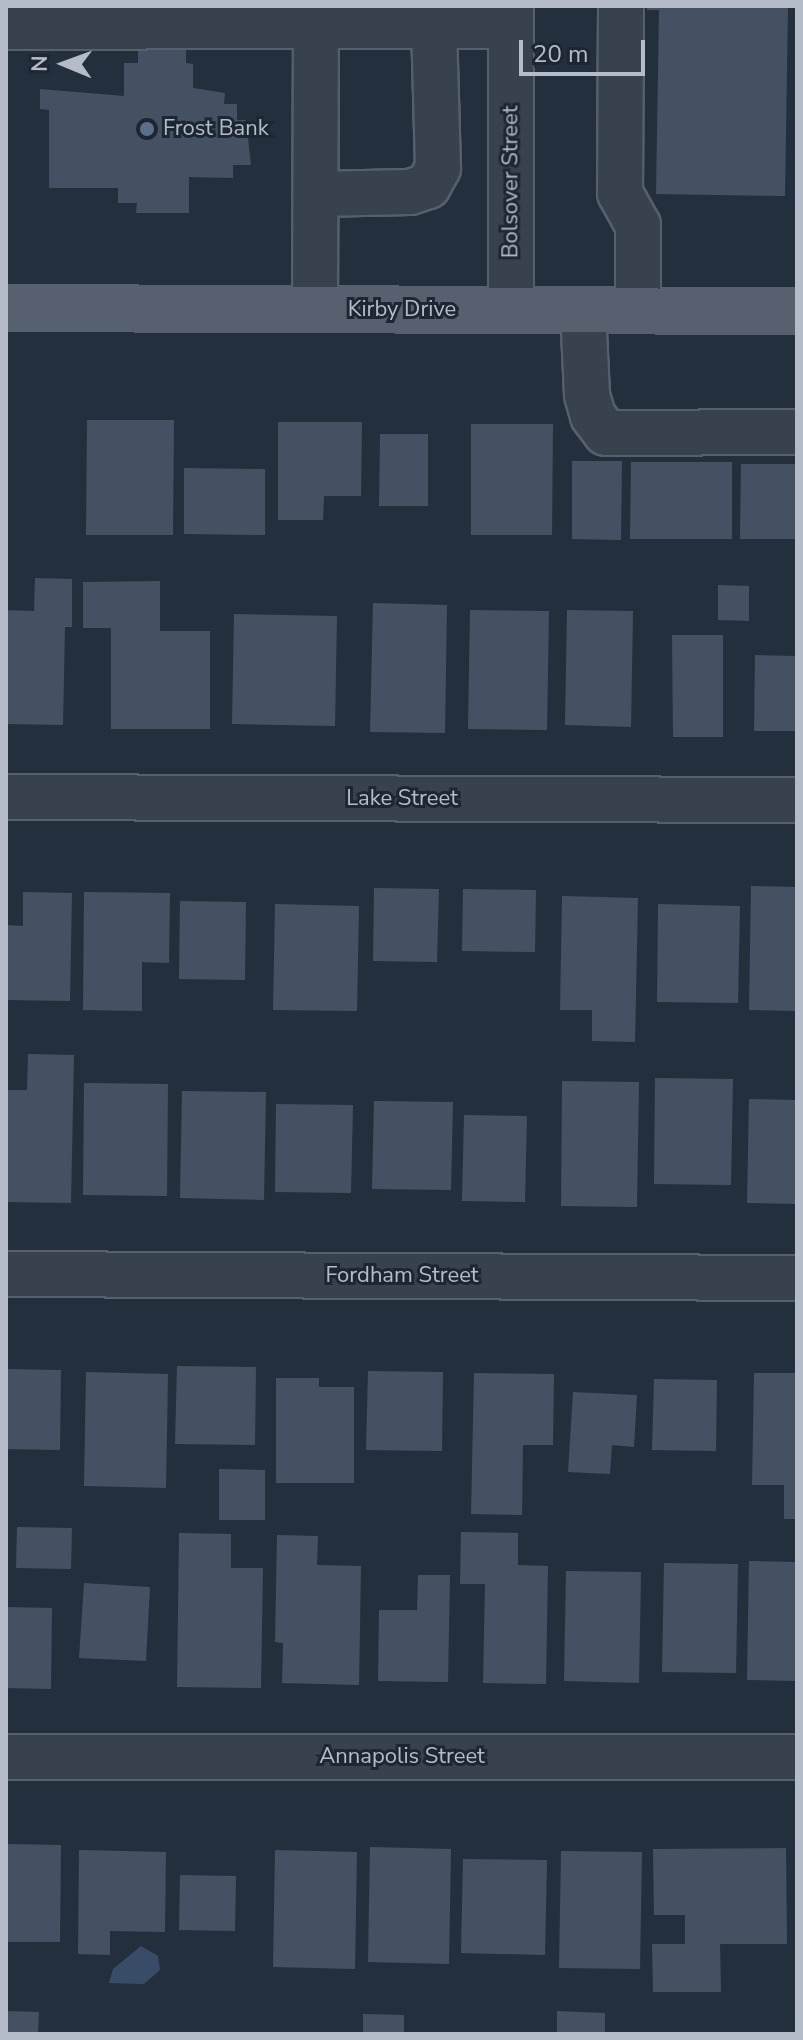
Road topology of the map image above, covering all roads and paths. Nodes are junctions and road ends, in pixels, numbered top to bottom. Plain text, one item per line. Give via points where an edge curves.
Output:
1 (621, 6) edge
2 (511, 16) edge
3 (316, 26) junction
4 (434, 26) junction
5 (6, 27) edge
6 (316, 194) junction
7 (6, 308) edge
8 (315, 309) junction
9 (511, 310) junction
10 (583, 310) junction
11 (638, 310) junction
12 (797, 311) edge
13 (797, 432) edge
14 (6, 797) edge
15 (797, 800) edge
16 (6, 1274) edge
17 (797, 1278) edge
18 (6, 1757) edge
19 (797, 1757) edge

1 - 11 street via 620,193 638,225
2 - 4 street
2 - 9 street, Bolsover Street
3 - 4 street
3 - 5 street
3 - 6 street
4 - 6 street via 438,168 428,186 410,192
6 - 8 street
7 - 8 main road, Kirby Drive
8 - 9 main road, Kirby Drive
9 - 10 main road, Kirby Drive
10 - 11 main road, Kirby Drive
10 - 13 street via 587,395 593,416 606,433
11 - 12 main road, Kirby Drive
14 - 15 street, Lake Street
16 - 17 street, Fordham Street
18 - 19 street, Annapolis Street

